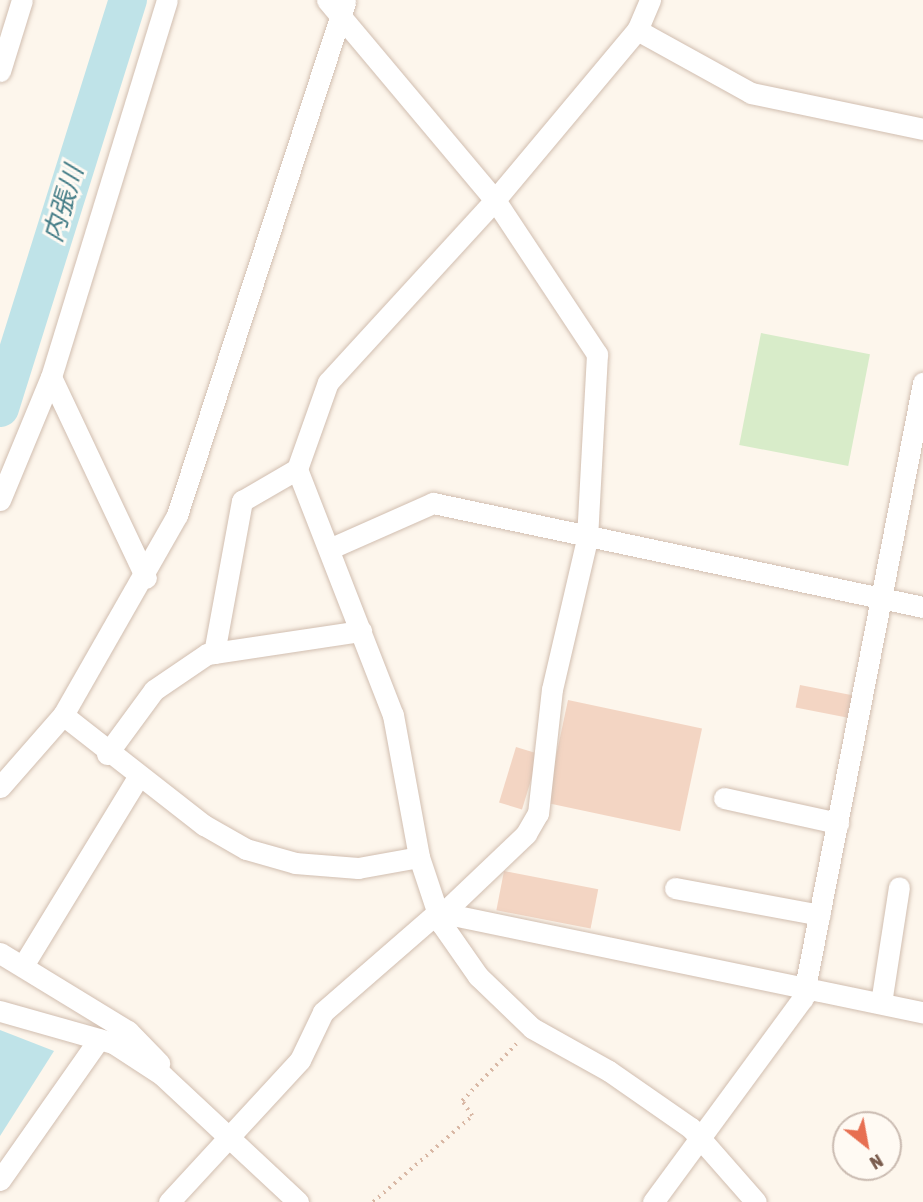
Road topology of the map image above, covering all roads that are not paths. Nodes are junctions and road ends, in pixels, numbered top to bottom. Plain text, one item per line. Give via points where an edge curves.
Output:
1 (22, 0) edge
2 (167, 0) edge
3 (650, 0) edge
4 (337, 3) edge
5 (637, 30) junction
6 (0, 71) edge
7 (923, 129) edge
8 (495, 200) junction
9 (51, 377) junction
10 (923, 383) edge
11 (297, 469) junction
12 (0, 500) edge
13 (587, 539) junction
14 (329, 549) junction
15 (146, 578) junction
16 (882, 599) junction
17 (923, 607) edge
18 (360, 631) junction
19 (214, 653) junction
20 (63, 715) junction
21 (107, 754) junction
22 (138, 777) junction
23 (0, 787) edge
24 (724, 798) dead end
25 (838, 823) junction
26 (419, 857) junction
27 (899, 887) dead end
28 (675, 888) dead end
29 (440, 913) junction
30 (820, 915) junction
31 (0, 953) edge
32 (24, 964) junction
33 (806, 988) junction
34 (881, 1003) junction
35 (0, 1011) edge
36 (923, 1012) edge
37 (99, 1039) junction
38 (162, 1075) junction
39 (229, 1136) junction
40 (699, 1136) junction
41 (0, 1180) edge
42 (169, 1202) edge
43 (298, 1202) edge
44 (653, 1202) edge
45 (756, 1202) edge

1 - 6 street
2 - 9 street
3 - 5 street
4 - 8 street
4 - 15 street via 230,364 177,515
5 - 7 street via 751,93
5 - 8 street
8 - 11 street via 328,382
8 - 13 street via 597,354
9 - 12 street
9 - 15 street
10 - 16 street
11 - 14 street
11 - 19 street via 242,501
13 - 14 street via 433,503
13 - 16 street
13 - 29 street via 552,690 538,813 526,834
14 - 18 street
15 - 20 street
16 - 17 street
16 - 25 street
18 - 19 street
18 - 26 street via 393,715
19 - 21 street via 154,690
20 - 21 street
20 - 23 street
21 - 22 street
22 - 26 street via 246,849 295,863 358,868
22 - 32 street
24 - 25 street
25 - 30 street
26 - 29 street
27 - 34 street
28 - 30 street
29 - 33 street
29 - 39 street via 323,1012 313,1045
29 - 40 street via 478,976 532,1028 609,1071
30 - 33 street
31 - 32 street
32 - 38 street via 128,1031
33 - 34 street
33 - 40 street
34 - 36 street
35 - 37 street
37 - 38 street
37 - 41 street
38 - 39 street
39 - 42 street
39 - 43 street
40 - 44 street
40 - 45 street

